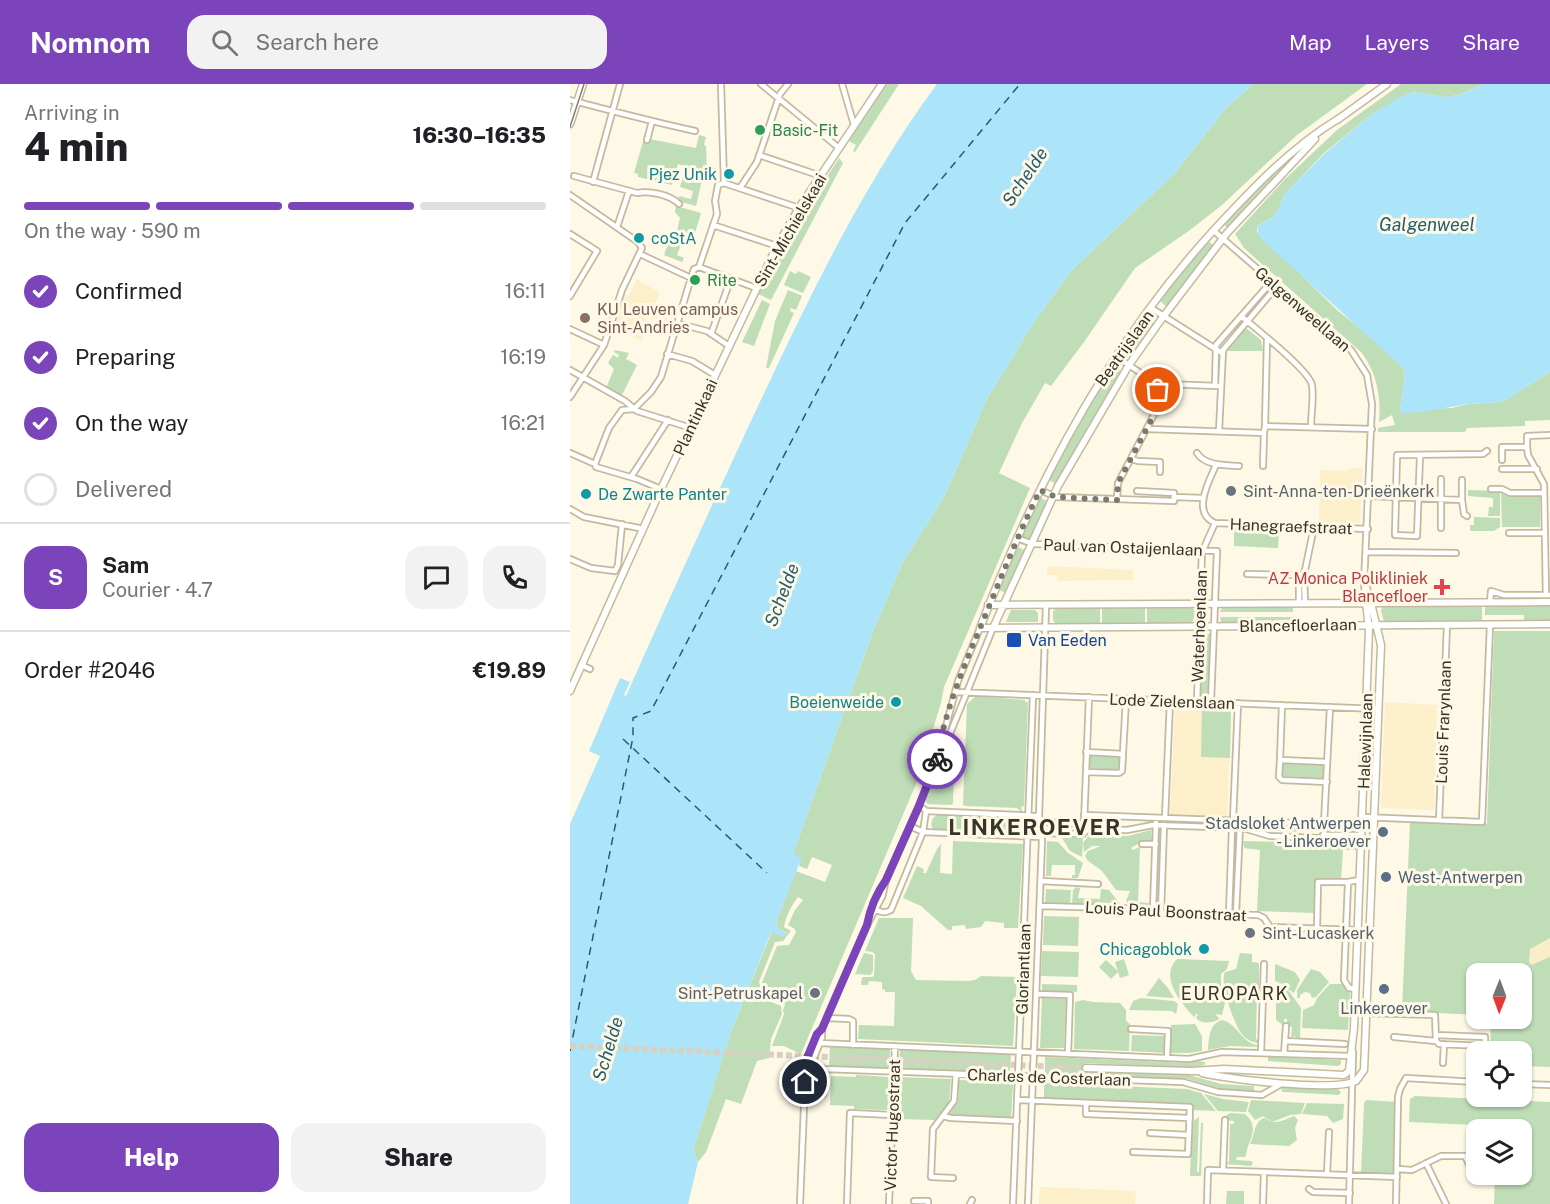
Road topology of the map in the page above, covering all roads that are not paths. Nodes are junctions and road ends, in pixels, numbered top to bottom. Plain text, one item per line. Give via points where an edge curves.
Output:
1 (583, 84) edge
2 (620, 84) edge
3 (721, 84) edge
4 (761, 84) edge
5 (788, 84) edge
6 (842, 84) edge
7 (882, 84) edge
8 (1387, 84) edge
9 (778, 99) junction
10 (574, 101) edge
11 (614, 110) junction
12 (1338, 119) junction
13 (652, 121) junction
14 (570, 124) edge
15 (854, 125) junction
16 (695, 131) dead end
17 (647, 140) dead end
18 (838, 148) junction
19 (759, 155) junction
20 (574, 176) dead end
21 (820, 176) junction
22 (593, 182) junction
23 (724, 183) junction
24 (740, 188) junction
25 (629, 191) junction
26 (570, 195) edge
27 (679, 204) dead end
28 (799, 208) junction
29 (713, 225) junction
30 (617, 227) junction
31 (1214, 231) junction
32 (570, 234) edge
33 (1223, 238) junction
34 (777, 246) junction
35 (640, 254) junction
36 (699, 267) junction
37 (691, 278) junction
38 (731, 278) junction
39 (1272, 281) junction
40 (572, 286) edge
41 (1277, 286) junction
42 (756, 288) junction
43 (570, 296) edge
44 (1151, 308) junction
45 (1241, 316) junction
46 (1163, 317) junction
47 (1247, 320) junction
48 (676, 324) junction
49 (570, 329) edge
50 (711, 334) junction
51 (1267, 339) junction
52 (604, 345) junction
53 (729, 346) junction
54 (1215, 350) junction
55 (1281, 352) junction
56 (1222, 353) junction
57 (667, 354) junction
58 (1117, 357) junction
59 (1267, 361) junction
60 (1129, 365) junction
61 (570, 370) edge
62 (715, 375) junction
63 (582, 377) junction
64 (1160, 386) junction
65 (1218, 386) junction
66 (570, 397) edge
67 (634, 409) junction
68 (668, 420) junction
69 (1266, 426) junction
70 (1311, 427) junction
71 (690, 428) junction
72 (1148, 429) junction
73 (1372, 429) junction
74 (1219, 431) junction
75 (1263, 433) junction
76 (1550, 435) edge
77 (1527, 447) junction
78 (1487, 451) dead end
79 (570, 453) edge
80 (1197, 453) dead end
81 (1420, 456) junction
82 (1131, 459) junction
83 (1502, 460) dead end
84 (595, 464) junction
85 (1216, 465) junction
86 (1239, 466) dead end
87 (1263, 466) dead end
88 (1502, 469) dead end
89 (1537, 469) junction
90 (1160, 472) dead end
91 (631, 477) junction
92 (1441, 479) dead end
93 (1462, 480) dead end
94 (661, 489) junction
95 (1491, 489) dead end
96 (1040, 490) junction
97 (1137, 491) dead end
98 (1544, 493) junction
99 (1053, 496) junction
100 (1369, 496) junction
101 (1174, 497) junction
102 (1396, 497) junction
103 (1203, 498) junction
104 (1418, 498) junction
105 (1442, 499) junction
106 (1117, 500) junction
107 (1462, 500) junction
108 (570, 509) edge
109 (1467, 516) dead end
110 (1547, 517) edge
111 (1215, 523) junction
112 (622, 524) junction
113 (1314, 527) junction
114 (639, 528) dead end
115 (1442, 528) dead end
116 (1368, 530) junction
117 (1509, 533) dead end
118 (1545, 533) junction
119 (1017, 538) junction
120 (1548, 543) edge
121 (1029, 544) junction
122 (1202, 550) junction
123 (1217, 551) joint
124 (1367, 552) junction
125 (1456, 553) dead end
126 (570, 559) edge
127 (1548, 567) edge
128 (615, 571) junction
129 (1247, 574) dead end
130 (1302, 575) junction
131 (620, 578) junction
132 (1548, 595) edge
133 (1490, 602) junction
134 (1550, 602) edge
135 (1302, 603) junction
136 (1368, 603) junction
137 (1046, 604) junction
138 (1200, 604) junction
139 (1215, 604) junction
140 (988, 605) junction
141 (1003, 605) junction
142 (1490, 624) junction
143 (1550, 624) edge
144 (1372, 625) junction
145 (1386, 625) junction
146 (1447, 625) junction
147 (1046, 627) junction
148 (1200, 627) junction
149 (1214, 627) junction
150 (980, 628) junction
151 (993, 628) junction
152 (1381, 645) junction
153 (581, 665) junction
154 (591, 669) dead end
155 (570, 692) edge
156 (955, 692) junction
157 (966, 692) junction
158 (1033, 695) junction
159 (1044, 695) junction
160 (1089, 697) junction
161 (1126, 699) junction
162 (1170, 700) junction
163 (1197, 702) junction
164 (1211, 702) junction
165 (1238, 703) junction
166 (1282, 705) junction
167 (1330, 707) junction
168 (1366, 709) junction
169 (1379, 709) junction
170 (1086, 752) junction
171 (1123, 754) junction
172 (1280, 760) junction
173 (937, 762) junction
174 (1327, 762) junction
175 (1086, 772) junction
176 (1327, 782) junction
177 (919, 806) junction
178 (926, 811) junction
179 (1084, 815) junction
180 (1029, 816) junction
181 (1362, 817) junction
182 (1156, 818) junction
183 (1165, 818) junction
184 (1374, 818) junction
185 (1040, 819) junction
186 (1233, 820) junction
187 (1240, 820) junction
188 (1439, 820) junction
189 (1081, 824) junction
190 (1324, 824) junction
191 (1156, 825) junction
192 (1164, 825) junction
193 (910, 826) junction
194 (1232, 828) junction
195 (1239, 828) junction
196 (1088, 829) junction
197 (923, 832) junction
198 (1324, 833) junction
199 (1079, 834) junction
200 (1042, 835) junction
201 (1361, 835) junction
202 (1028, 837) junction
203 (1318, 838) junction
204 (1142, 844) dead end
205 (1156, 844) junction
206 (1360, 846) junction
207 (1360, 863) junction
208 (1372, 863) junction
209 (1359, 880) junction
210 (1041, 881) junction
211 (1348, 882) junction
212 (1098, 884) dead end
213 (1358, 902) junction
214 (1371, 903) junction
215 (1040, 906) junction
216 (875, 907) junction
217 (1153, 910) junction
218 (1161, 913) junction
219 (1236, 914) junction
220 (1228, 915) junction
221 (1317, 929) junction
222 (1346, 930) junction
223 (1357, 930) junction
224 (1264, 964) dead end
225 (1355, 989) junction
226 (1036, 994) junction
227 (1367, 1013) junction
228 (827, 1018) junction
229 (1286, 1026) dead end
230 (1131, 1029) dead end
231 (1394, 1037) dead end
232 (1436, 1038) junction
233 (1285, 1041) junction
234 (817, 1042) junction
235 (1345, 1044) dead end
236 (1444, 1044) junction
237 (853, 1045) junction
238 (895, 1046) junction
239 (1019, 1052) junction
240 (1034, 1052) junction
241 (1365, 1052) junction
242 (1261, 1053) junction
243 (1068, 1054) junction
244 (1284, 1054) junction
245 (1352, 1055) junction
246 (1167, 1058) junction
247 (1443, 1064) dead end
248 (808, 1065) junction
249 (1086, 1068) tunnel mouth
250 (825, 1069) junction
251 (894, 1071) junction
252 (1192, 1071) junction
253 (956, 1074) junction
254 (1344, 1075) junction
255 (1018, 1076) junction
256 (1033, 1077) junction
257 (1354, 1080) junction
258 (1466, 1081) edge
259 (1284, 1083) junction
260 (1532, 1084) edge
261 (1550, 1085) edge
262 (804, 1095) junction
263 (1017, 1100) junction
264 (1032, 1101) junction
265 (1086, 1103) junction
266 (892, 1115) junction
267 (944, 1116) junction
268 (1190, 1118) junction
269 (1225, 1120) dead end
270 (1017, 1121) junction
271 (1329, 1132) dead end
272 (1150, 1133) dead end
273 (1189, 1135) junction
274 (1133, 1152) dead end
275 (1466, 1158) edge
276 (1426, 1163) junction
277 (1397, 1169) junction
278 (1223, 1170) junction
279 (1264, 1172) junction
280 (1327, 1174) junction
281 (1350, 1175) junction
282 (1397, 1177) junction
283 (953, 1178) dead end
284 (1308, 1189) dead end
285 (1350, 1193) junction
286 (914, 1201) dead end
287 (800, 1204) edge
288 (847, 1204) edge
289 (889, 1204) edge
290 (928, 1204) edge
291 (1013, 1204) edge
292 (1028, 1204) edge
293 (1207, 1204) edge
294 (1263, 1204) edge
295 (1349, 1204) edge
296 (1396, 1204) edge
297 (1446, 1204) edge

1 - 10 street
2 - 11 street
3 - 23 street
4 - 9 street
5 - 9 street
6 - 15 street
7 - 15 street, Sint-Michielskaai
8 - 12 street, Beatrijslaan
9 - 18 street
9 - 19 street
10 - 11 street
10 - 14 street
11 - 13 street
11 - 22 street
12 - 31 street, Beatrijslaan via 1277,165
12 - 33 street, Beatrijslaan via 1292,162
13 - 16 street
13 - 17 street
15 - 18 street, Sint-Michielskaai
18 - 21 street, Sint-Michielskaai
19 - 21 street
19 - 24 street
20 - 22 street
21 - 28 street, Sint-Michielskaai
22 - 25 street
23 - 24 street
23 - 29 street via 718,185
24 - 28 street
25 - 27 street via 673,198
25 - 30 street
26 - 30 street
28 - 34 street, Sint-Michielskaai
29 - 34 street
29 - 36 street
30 - 35 street via 640,244
31 - 33 street, Galgenweellaan
31 - 44 street, Beatrijslaan
32 - 40 street via 597,251
33 - 39 street, Galgenweellaan
33 - 46 street, Beatrijslaan
34 - 42 street, Sint-Michielskaai
35 - 37 street
35 - 52 street via 630,271
36 - 37 street
36 - 38 street
37 - 48 street
38 - 42 street
38 - 50 street
39 - 41 street, Galgenweellaan
39 - 45 street
40 - 43 street
41 - 47 street
41 - 73 street, Galgenweellaan via 1359,361 1370,384
42 - 53 street, Sint-Michielskaai
44 - 46 street
44 - 58 street, Beatrijslaan
45 - 47 street
45 - 54 street
46 - 54 street
46 - 60 street, Beatrijslaan
47 - 51 street
47 - 56 street
48 - 50 street
48 - 57 street
49 - 52 street
50 - 53 street
51 - 55 street
51 - 59 street
52 - 63 street
53 - 62 street, Plantinkaai
54 - 56 street
54 - 65 street
55 - 59 street via 1270,355
55 - 70 street via 1305,372 1312,384
56 - 65 street
57 - 62 street via 692,361
57 - 67 street via 651,392
58 - 60 street
58 - 96 street, Beatrijslaan via 1069,432
59 - 69 street
60 - 64 street
60 - 99 street, Beatrijslaan
61 - 63 street
62 - 71 street, Plantinkaai
63 - 66 street
63 - 67 street
64 - 65 street
64 - 72 street via 1157,409
65 - 74 street
67 - 68 street
67 - 84 street via 622,410 609,428
68 - 71 street
68 - 91 street
69 - 70 street
69 - 75 street
70 - 73 street
71 - 94 street, Plantinkaai
72 - 74 street
72 - 82 street
73 - 100 street, Galgenweellaan
74 - 75 street
75 - 87 street
76 - 77 street via 1527,436
77 - 83 street via 1502,447
77 - 89 street
78 - 81 street
79 - 84 street
80 - 85 street
81 - 102 street via 1397,455
81 - 104 street
82 - 90 street via 1161,462
82 - 106 street via 1118,483
84 - 91 street
85 - 86 street
85 - 103 street
88 - 89 street
89 - 98 street
91 - 94 street
92 - 105 street
93 - 107 street
94 - 131 street, Plantinkaai
95 - 98 street
96 - 99 street
96 - 119 street, Beatrijslaan
97 - 101 street via 1174,493
98 - 110 street
99 - 106 street
99 - 121 street, Beatrijslaan
100 - 102 street
100 - 116 street, Galgenweellaan
101 - 103 street
101 - 106 street via 1174,501
102 - 104 street
102 - 104 street via 1395,534 1417,536
103 - 111 street via 1204,511
104 - 105 street
105 - 107 street
105 - 115 street
107 - 109 street
108 - 112 street via 584,517
110 - 118 street
111 - 113 street, Hanegraefstraat
111 - 122 street
112 - 114 street
112 - 128 street
113 - 116 street, Hanegraefstraat
113 - 130 street
116 - 124 street, Galgenweellaan
117 - 118 street
118 - 120 street
119 - 121 street
119 - 140 street, Beatrijslaan
120 - 127 street
121 - 122 street, Paul van Ostaijenlaan
121 - 141 street, Beatrijslaan
122 - 123 street, Paul van Ostaijenlaan
122 - 138 street, Waterhoenlaan
123 - 139 street, Waterhoenlaan
124 - 125 street
124 - 136 street, Galgenweellaan
126 - 128 street via 591,568
127 - 132 street
128 - 131 street
129 - 130 street
130 - 135 street
131 - 153 street, Plantinkaai
132 - 133 street, Blancefloerlaan via 1504,595 1491,591
133 - 134 street, Blancefloerlaan
133 - 136 street, Blancefloerlaan
135 - 136 street, Blancefloerlaan
135 - 139 street, Blancefloerlaan
136 - 144 street, Halewijnlaan
137 - 138 street, Blancefloerlaan
137 - 141 street, Blancefloerlaan
137 - 147 street
138 - 139 street, Blancefloerlaan
138 - 148 street, Waterhoenlaan
139 - 149 street, Waterhoenlaan
140 - 141 street, Blancefloerlaan
140 - 150 street, Beatrijslaan
141 - 151 street, Beatrijslaan
142 - 143 street, Blancefloerlaan
142 - 146 street, Blancefloerlaan
142 - 188 street via 1482,822
144 - 145 street, Blancefloerlaan
144 - 149 street, Blancefloerlaan
144 - 152 street, Halewijnlaan
144 - 168 street, Halewijnlaan
145 - 146 street, Blancefloerlaan
145 - 152 street, Halewijnlaan
146 - 188 street, Louis Frarynlaan
147 - 148 street, Blancefloerlaan
147 - 151 street, Blancefloerlaan
147 - 159 street, Gloriantlaan
148 - 149 street, Blancefloerlaan
148 - 163 street, Waterhoenlaan
149 - 164 street, Waterhoenlaan
150 - 151 street, Blancefloerlaan
150 - 156 street
151 - 157 street
152 - 169 street, Halewijnlaan
153 - 154 street
153 - 155 street, Plantinkaai
156 - 157 street, Lode Zielenslaan
156 - 173 street
157 - 158 street, Lode Zielenslaan
157 - 173 street
158 - 159 street, Lode Zielenslaan
158 - 180 street, Gloriantlaan
159 - 160 street, Lode Zielenslaan
159 - 185 street, Gloriantlaan
160 - 161 street, Lode Zielenslaan
160 - 170 street
161 - 162 street, Lode Zielenslaan
161 - 171 street
162 - 163 street, Lode Zielenslaan
162 - 183 street
163 - 164 street, Lode Zielenslaan
164 - 165 street, Lode Zielenslaan
165 - 166 street, Lode Zielenslaan
165 - 186 street
166 - 167 street, Lode Zielenslaan
166 - 172 street
167 - 168 street, Lode Zielenslaan
167 - 174 street
168 - 169 street, Lode Zielenslaan
168 - 181 street, Halewijnlaan
169 - 184 street, Halewijnlaan
170 - 171 street
170 - 175 street
171 - 175 street via 1122,772
172 - 174 street
172 - 176 street via 1280,779
173 - 177 street
174 - 176 street
175 - 179 street
176 - 190 street
177 - 178 street
177 - 193 street
178 - 180 street
178 - 197 street
179 - 182 street
179 - 189 street
180 - 185 street
180 - 202 street, Gloriantlaan
181 - 184 street
181 - 201 street, Halewijnlaan
182 - 183 street
182 - 191 street
183 - 186 street
184 - 188 street
184 - 208 street, Halewijnlaan
185 - 189 street
185 - 200 street, Gloriantlaan
186 - 187 street
187 - 190 street
187 - 195 street
189 - 196 street
189 - 199 street
190 - 198 street
191 - 192 street
191 - 196 street via 1127,830
191 - 205 street
192 - 194 street
192 - 218 street
193 - 197 street
193 - 216 street
194 - 195 street
194 - 220 street
195 - 203 street via 1270,836
195 - 219 street
196 - 199 street
197 - 202 street
197 - 216 street via 891,910 885,912
198 - 201 street
198 - 203 street
199 - 200 street
200 - 202 street
200 - 210 street, Gloriantlaan
201 - 206 street, Halewijnlaan
202 - 239 street, Gloriantlaan
203 - 206 street via 1327,844
204 - 205 street
205 - 217 street
206 - 207 street, Halewijnlaan
207 - 208 street
207 - 209 street, Halewijnlaan
208 - 214 street, Halewijnlaan
209 - 211 street
209 - 213 street, Halewijnlaan
210 - 212 street
210 - 215 street, Gloriantlaan
211 - 221 street via 1318,882
211 - 222 street, Halewijnlaan
213 - 214 street
213 - 223 street, Halewijnlaan
214 - 227 street, Halewijnlaan
215 - 217 street, Louis Paul Boonstraat
215 - 226 street, Gloriantlaan
216 - 228 street
217 - 218 street, Louis Paul Boonstraat
218 - 220 street, Louis Paul Boonstraat
219 - 220 street, Louis Paul Boonstraat
219 - 221 street, Louis Paul Boonstraat via 1262,916 1270,927
221 - 222 street, Louis Paul Boonstraat
222 - 223 street, Louis Paul Boonstraat
222 - 225 street, Halewijnlaan via 1344,980 1349,988
223 - 225 street, Halewijnlaan
224 - 242 street
225 - 245 street, Halewijnlaan
226 - 240 street, Gloriantlaan
226 - 243 street, Gloriantlaan via 1070,995
227 - 232 street via 1435,1015
227 - 241 street, Halewijnlaan
228 - 234 street
228 - 237 street via 853,1021
229 - 233 street
230 - 246 street via 1168,1031
231 - 232 street
232 - 236 street via 1438,1044
232 - 236 street via 1485,1037 1485,1046
233 - 235 street
233 - 244 street
234 - 237 street, Charles de Costerlaan
234 - 248 street
236 - 247 street
237 - 238 street, Charles de Costerlaan
238 - 239 street, Charles de Costerlaan
238 - 251 street, Victor Hugostraat
239 - 240 street, Charles de Costerlaan
239 - 255 street, Gloriantlaan
240 - 243 street, Charles de Costerlaan
240 - 256 street, Gloriantlaan
241 - 245 street, Charles de Costerlaan via 1362,1056
241 - 257 street, Halewijnlaan via 1364,1070
242 - 244 street, Charles de Costerlaan
242 - 246 street, Charles de Costerlaan via 1222,1052 1189,1059
243 - 246 street, Charles de Costerlaan
244 - 245 street, Charles de Costerlaan
245 - 254 street via 1349,1071
245 - 257 street
248 - 250 street, Charles de Costerlaan
248 - 262 street
249 - 252 street, Charles de Costerlaan
250 - 251 street, Charles de Costerlaan
250 - 262 street via 823,1094
251 - 253 street, Charles de Costerlaan
251 - 266 street, Victor Hugostraat
252 - 254 street, Charles de Costerlaan
252 - 259 street, Charles de Costerlaan
253 - 255 street, Charles de Costerlaan
253 - 267 street via 954,1101
254 - 257 street, Charles de Costerlaan
255 - 256 street, Charles de Costerlaan
255 - 263 street, Gloriantlaan
256 - 259 street, Charles de Costerlaan via 1183,1082 1218,1092 1262,1095
256 - 264 street, Gloriantlaan
257 - 259 street, Charles de Costerlaan via 1341,1084
257 - 281 street
258 - 277 street via 1406,1078 1398,1097
260 - 261 street
262 - 287 street
263 - 264 street
263 - 270 street, Gloriantlaan
264 - 265 street
264 - 292 street, Gloriantlaan
265 - 268 street via 1086,1114
265 - 268 street via 1190,1107
266 - 288 street via 850,1113
266 - 289 street, Victor Hugostraat
267 - 270 street
267 - 283 street via 933,1129 931,1177
268 - 273 street
269 - 278 street
270 - 291 street, Gloriantlaan
271 - 280 street
272 - 273 street
273 - 274 street via 1188,1154
275 - 276 street via 1441,1156
276 - 277 street via 1412,1170
276 - 297 street
277 - 282 street
278 - 279 street
278 - 293 street via 1208,1170
279 - 280 street
279 - 294 street
280 - 281 street
281 - 282 street
281 - 285 street
282 - 296 street
284 - 285 street
285 - 295 street
286 - 290 street

